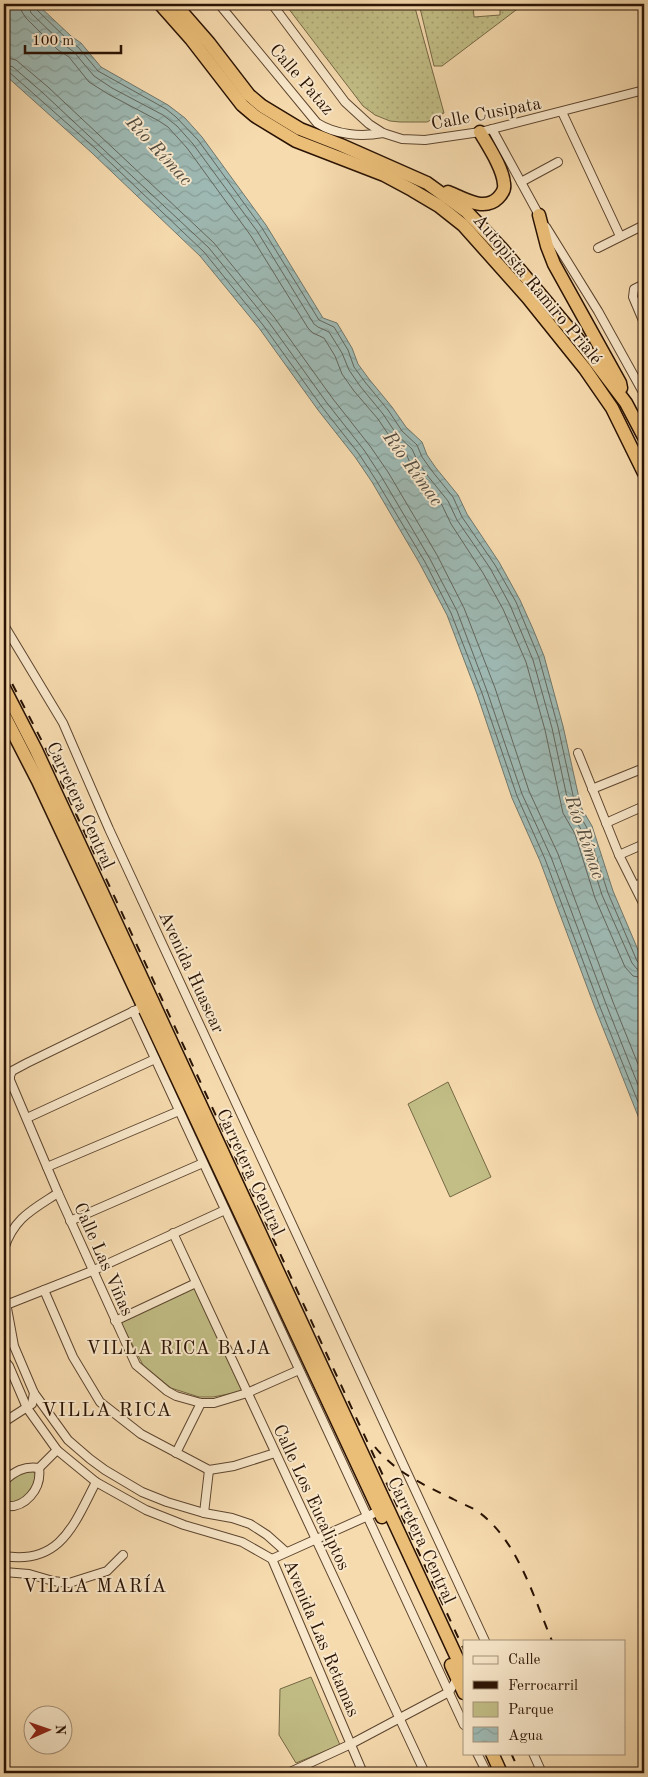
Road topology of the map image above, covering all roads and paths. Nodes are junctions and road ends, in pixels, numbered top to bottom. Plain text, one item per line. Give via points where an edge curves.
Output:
1 (160, 4) edge
2 (175, 4) edge
3 (219, 4) edge
4 (272, 4) edge
5 (644, 90) edge
6 (562, 112) junction
7 (486, 130) junction
8 (383, 133) junction
9 (558, 162) dead end
10 (521, 182) junction
11 (427, 183) junction
12 (539, 215) junction
13 (644, 225) edge
14 (620, 236) junction
15 (598, 248) dead end
16 (644, 284) edge
17 (644, 323) edge
18 (644, 394) edge
19 (622, 398) junction
20 (644, 437) edge
21 (644, 473) edge
22 (4, 625) edge
23 (4, 688) edge
24 (4, 715) edge
25 (578, 753) dead end
26 (644, 768) edge
27 (592, 789) junction
28 (644, 806) edge
29 (606, 823) junction
30 (644, 844) edge
31 (619, 855) junction
32 (644, 882) edge
33 (635, 886) junction
34 (644, 905) edge
35 (138, 1009) junction
36 (165, 1053) junction
37 (179, 1111) junction
38 (27, 1118) junction
39 (203, 1163) junction
40 (47, 1167) junction
41 (58, 1194) junction
42 (225, 1210) junction
43 (70, 1220) junction
44 (173, 1233) junction
45 (4, 1249) edge
46 (92, 1271) junction
47 (196, 1283) junction
48 (44, 1290) junction
49 (4, 1292) edge
50 (6, 1306) junction
51 (115, 1321) junction
52 (4, 1360) edge
53 (299, 1370) junction
54 (34, 1393) junction
55 (247, 1393) junction
56 (201, 1403) junction
57 (27, 1408) junction
58 (4, 1422) edge
59 (57, 1450) junction
60 (176, 1453) junction
61 (275, 1453) junction
62 (38, 1468) junction
63 (209, 1470) junction
64 (4, 1481) edge
65 (96, 1482) junction
66 (4, 1506) edge
67 (379, 1511) junction
68 (204, 1513) junction
69 (366, 1515) junction
70 (315, 1539) junction
71 (285, 1551) junction
72 (123, 1555) dead end
73 (4, 1556) edge
74 (272, 1559) junction
75 (4, 1572) edge
76 (485, 1640) edge
77 (462, 1674) edge
78 (449, 1692) junction
79 (400, 1718) junction
80 (463, 1723) edge
81 (351, 1744) junction
82 (478, 1754) edge
83 (492, 1754) edge
84 (501, 1754) edge
85 (533, 1754) edge
86 (288, 1773) edge
87 (363, 1773) edge
88 (425, 1773) edge
89 (487, 1773) edge
90 (501, 1773) edge
91 (510, 1773) edge
92 (542, 1773) edge

1 - 21 highway, Autopista Ramiro Prialé via 242,105 255,116 296,140 384,175 439,206 463,225 585,369 612,408
2 - 11 highway, Autopista Ramiro Prialé via 248,95 262,106 300,129
3 - 8 street, Calle Pataz via 317,122 338,133
4 - 8 street, Calle Cusipata via 345,102
5 - 6 street, Calle Cusipata
6 - 7 street, Calle Cusipata
6 - 14 street
7 - 8 street, Calle Cusipata via 425,140 402,139
7 - 10 street
7 - 11 highway via 505,186 499,198 486,204 474,203
9 - 10 street
10 - 12 street
11 - 19 highway, Autopista Ramiro Prialé via 482,227
12 - 18 street
12 - 19 highway via 554,264 620,384
13 - 14 street
14 - 15 street
16 - 17 street via 634,288 633,297
19 - 20 highway, Autopista Ramiro Prialé
22 - 76 street, Avenida Huascar via 62,723
23 - 36 highway, Carretera Central via 36,750
24 - 35 highway, Carretera Central via 38,781
25 - 27 street
26 - 27 street
27 - 29 street
28 - 29 street
29 - 31 street
30 - 31 street
31 - 33 street
32 - 33 street
33 - 34 street
35 - 36 highway, Carretera Central
35 - 38 street, Calle Las Viñas via 12,1071 10,1080
36 - 37 street
36 - 38 street
36 - 67 highway, Carretera Central
36 - 77 highway, Carretera Central
37 - 39 street
37 - 40 street
38 - 40 street, Calle Las Viñas
39 - 42 street
39 - 43 street
40 - 41 street, Calle Las Viñas
41 - 43 street, Calle Las Viñas
41 - 45 street via 30,1210 13,1226
42 - 44 street
42 - 53 street
43 - 46 street, Calle Las Viñas
44 - 46 street
44 - 47 street, Calle Los Eucaliptos
46 - 48 street
46 - 51 street, Calle Las Viñas
47 - 51 street
47 - 55 street, Calle Los Eucaliptos
48 - 50 street
48 - 60 street via 73,1357 100,1402 140,1434
49 - 50 street
50 - 54 street via 14,1346
51 - 56 street, Calle Las Viñas via 136,1365 167,1391
52 - 57 street, Avenida Las Retamas
53 - 55 street, Calle Las Viñas
53 - 69 street
54 - 57 street via 32,1404
54 - 68 street via 68,1440 98,1465 142,1492
55 - 56 street, Calle Las Viñas via 214,1403
55 - 61 street, Calle Los Eucaliptos
56 - 60 street
57 - 58 street
57 - 59 street, Avenida Las Retamas
59 - 62 street
59 - 65 street, Avenida Las Retamas
60 - 63 street
61 - 63 street
61 - 70 street, Calle Los Eucaliptos
62 - 64 street via 16,1471
62 - 66 street via 38,1484 25,1501 12,1507
63 - 68 street
65 - 73 street via 72,1530 55,1548 28,1557
65 - 74 street, Avenida Las Retamas via 146,1510 242,1542
67 - 69 street
67 - 77 highway, Carretera Central
68 - 71 street via 250,1524
69 - 70 street
69 - 78 street
70 - 71 street
70 - 79 street, Calle Los Eucaliptos
71 - 74 street
72 - 75 street via 107,1571 69,1582
74 - 81 street, Avenida Las Retamas
77 - 78 street
78 - 79 street
78 - 80 street
79 - 81 street
79 - 88 street, Calle Los Eucaliptos
81 - 86 street
81 - 87 street, Avenida Las Retamas
82 - 89 street
83 - 90 highway
84 - 91 highway
85 - 92 street

